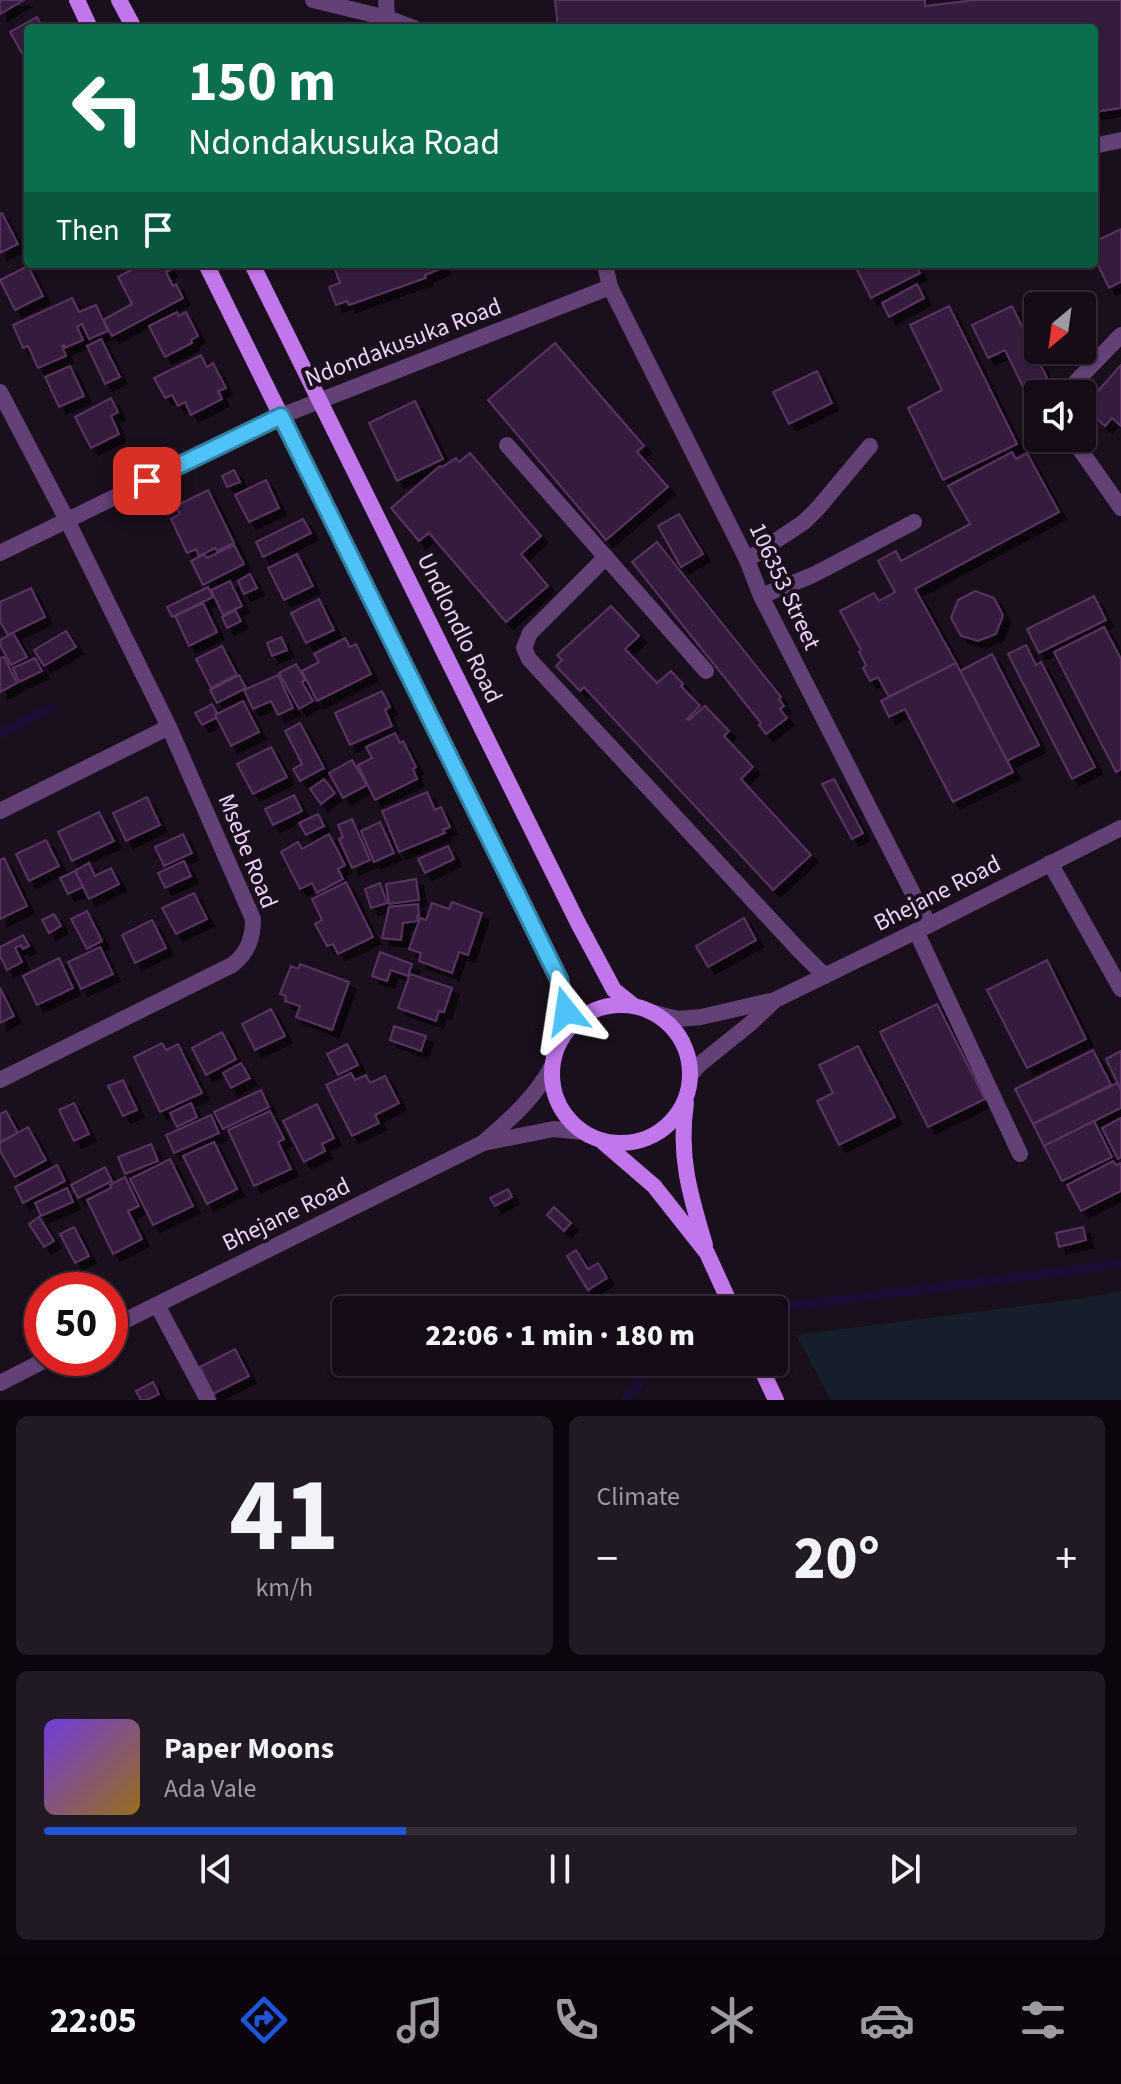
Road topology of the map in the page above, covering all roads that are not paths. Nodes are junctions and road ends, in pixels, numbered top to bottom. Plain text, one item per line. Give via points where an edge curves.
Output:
1 (77, 0) edge
2 (119, 0) edge
3 (313, 0) edge
4 (386, 0) edge
5 (387, 18) junction
6 (88, 24) edge
7 (132, 24) edge
8 (403, 24) edge
9 (1121, 140) edge
10 (1098, 145) edge
11 (208, 268) edge
12 (254, 268) edge
13 (606, 268) edge
14 (610, 287) junction
15 (1121, 335) edge
16 (1078, 380) edge
17 (0, 392) edge
18 (321, 400) junction
19 (281, 416) junction
20 (507, 445) dead end
21 (870, 446) dead end
22 (1082, 452) edge
23 (1121, 508) edge
24 (67, 520) junction
25 (914, 522) dead end
26 (0, 553) edge
27 (606, 557) junction
28 (747, 560) junction
29 (761, 596) junction
30 (706, 671) dead end
31 (169, 727) junction
32 (0, 811) edge
33 (1121, 828) edge
34 (1050, 863) junction
35 (923, 928) junction
36 (825, 976) junction
37 (1121, 989) edge
38 (775, 1000) junction
39 (642, 1009) junction
40 (562, 1037) junction
41 (552, 1066) junction
42 (690, 1075) junction
43 (0, 1080) edge
44 (688, 1093) junction
45 (583, 1132) junction
46 (599, 1140) junction
47 (483, 1143) junction
48 (1020, 1154) dead end
49 (708, 1258) junction
50 (726, 1296) edge
51 (157, 1305) junction
52 (128, 1319) edge
53 (24, 1371) edge
54 (765, 1376) edge
55 (0, 1383) edge
56 (208, 1400) edge
57 (776, 1400) edge

1 - 6 main road
2 - 7 main road
3 - 5 street
4 - 5 street
5 - 8 street
9 - 10 street
11 - 19 main road
12 - 18 main road, Undlondlo Road
13 - 14 street, 106353 Street
14 - 18 street, Ndondakusuka Road
14 - 28 street, 106353 Street
15 - 16 street
17 - 24 street, Msebe Road
18 - 19 street, Ndondakusuka Road
18 - 39 main road, Undlondlo Road via 585,936 614,990
19 - 24 street, Ndondakusuka Road
19 - 40 main road via 559,979 566,1011
20 - 27 street
21 - 28 street via 804,522
22 - 23 street
24 - 26 street, Ndondakusuka Road
24 - 31 street, Msebe Road
25 - 29 street
27 - 30 street
27 - 36 street via 530,633 524,648 529,659
28 - 29 street, 106353 Street
29 - 35 street, 106353 Street
31 - 32 street
31 - 43 street, Msebe Road via 253,919 249,946 232,965
33 - 34 street, Bhejane Road
34 - 35 street, Bhejane Road
34 - 37 street
35 - 36 street, Bhejane Road
35 - 48 street, 106353 Street
36 - 38 street, Bhejane Road
38 - 39 street, Bhejane Road via 678,1019
38 - 42 street, Bhejane Road
39 - 40 main road via 601,1007
39 - 42 main road via 667,1022 679,1037
40 - 41 main road
41 - 45 main road via 555,1096
41 - 47 street, Bhejane Road via 522,1109
42 - 44 main road
44 - 46 main road via 669,1125 654,1135 636,1142
44 - 49 main road via 684,1157
45 - 46 main road
45 - 47 street, Bhejane Road via 554,1129
46 - 49 main road via 654,1186
47 - 51 street, Bhejane Road
49 - 50 main road
51 - 52 street, Bhejane Road
51 - 56 street
53 - 55 street
54 - 57 main road

